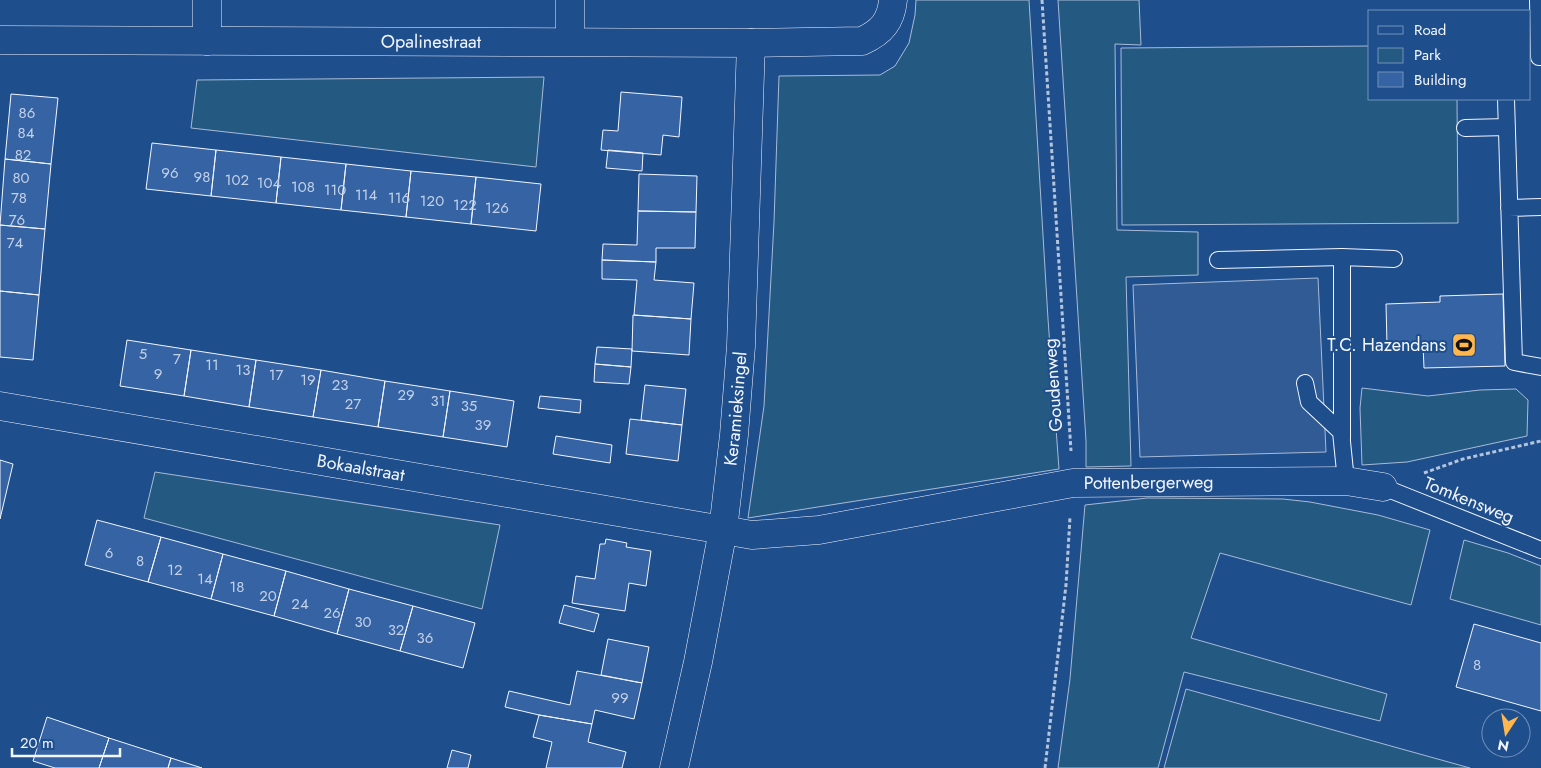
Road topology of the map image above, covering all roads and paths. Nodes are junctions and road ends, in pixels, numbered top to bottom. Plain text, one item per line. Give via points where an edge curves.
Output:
1 (207, 0) edge
2 (570, 0) edge
3 (893, 0) edge
4 (1042, 0) edge
5 (1538, 0) edge
6 (0, 40) edge
7 (207, 41) junction
8 (570, 41) junction
9 (751, 43) junction
10 (1537, 57) edge
11 (1506, 100) edge
12 (1507, 127) junction
13 (1465, 128) dead end
14 (1541, 207) edge
15 (1509, 208) junction
16 (1342, 257) junction
17 (1394, 259) dead end
18 (1218, 260) dead end
19 (1541, 367) edge
20 (1305, 383) dead end
21 (0, 406) edge
22 (1342, 439) junction
23 (1541, 441) edge
24 (1346, 481) junction
25 (1073, 483) junction
26 (1383, 488) junction
27 (723, 530) junction
28 (752, 535) joint
29 (1541, 550) edge
30 (674, 768) edge
31 (1045, 768) edge

1 - 7 street
2 - 8 street
3 - 9 street, Opalinestraat via 888,20 873,36 862,41
4 - 25 path, Goudenweg
5 - 10 lane
6 - 7 street, Opalinestraat
7 - 8 street, Opalinestraat
8 - 9 street, Opalinestraat
9 - 27 street, Keramieksingel via 741,346
11 - 12 lane
12 - 13 lane
12 - 15 lane
14 - 15 lane
15 - 19 lane via 1514,362
16 - 17 lane
16 - 18 lane
16 - 22 lane
20 - 22 lane via 1308,402 1335,425
21 - 27 street, Bokaalstraat
22 - 24 lane
23 - 26 path via 1463,459
24 - 25 street, Pottenbergerweg
24 - 26 street, Pottenbergerweg
25 - 28 street, Pottenbergerweg via 819,530
25 - 31 path, Goudenweg via 1066,585
26 - 29 lane, Tomkensweg
27 - 28 street, Bokaalstraat
27 - 30 street, Keramieksingel

